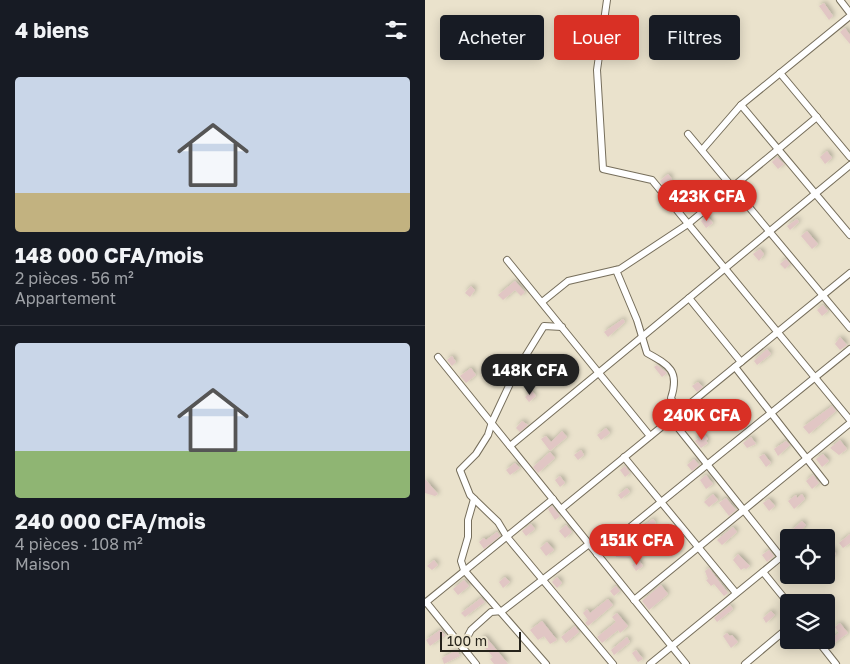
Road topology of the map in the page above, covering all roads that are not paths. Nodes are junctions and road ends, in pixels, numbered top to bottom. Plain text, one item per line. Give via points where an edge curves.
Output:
1 (607, 0) edge
2 (840, 0) edge
3 (850, 14) edge
4 (781, 73) junction
5 (741, 105) junction
6 (817, 117) junction
7 (688, 134) dead end
8 (778, 149) junction
9 (702, 150) junction
10 (850, 157) edge
11 (850, 165) edge
12 (733, 187) junction
13 (816, 194) junction
14 (688, 224) junction
15 (770, 231) junction
16 (850, 234) edge
17 (507, 260) dead end
18 (725, 268) junction
19 (616, 270) junction
20 (850, 273) edge
21 (823, 295) junction
22 (689, 298) junction
23 (542, 302) junction
24 (562, 327) junction
25 (850, 328) edge
26 (778, 332) junction
27 (641, 338) junction
28 (850, 349) edge
29 (438, 357) dead end
30 (741, 362) junction
31 (735, 367) junction
32 (599, 372) junction
33 (815, 378) junction
34 (679, 413) junction
35 (771, 413) junction
36 (671, 419) junction
37 (492, 422) junction
38 (850, 422) edge
39 (650, 436) junction
40 (509, 446) junction
41 (624, 457) junction
42 (807, 458) junction
43 (707, 465) junction
44 (825, 482) dead end
45 (474, 499) junction
46 (553, 499) junction
47 (661, 502) junction
48 (561, 509) junction
49 (743, 510) junction
50 (507, 537) junction
51 (589, 544) junction
52 (698, 547) junction
53 (597, 554) junction
54 (465, 570) junction
55 (763, 572) junction
56 (545, 580) junction
57 (736, 594) junction
58 (781, 594) edge
59 (634, 600) junction
60 (426, 602) edge
61 (502, 611) junction
62 (780, 635) edge
63 (462, 646) junction
64 (672, 646) junction
65 (824, 649) edge
66 (476, 664) edge
67 (546, 664) edge
68 (613, 664) edge
69 (650, 664) edge
70 (686, 664) edge
71 (745, 664) edge
72 (836, 664) edge

1 - 14 street via 597,70 603,169 652,180
2 - 3 street
3 - 4 street
4 - 5 street
4 - 6 street
5 - 8 street
5 - 9 street
6 - 8 street
6 - 10 street
7 - 9 street
8 - 12 street
8 - 13 street
9 - 12 street
11 - 13 street
12 - 14 street
12 - 15 street
13 - 15 street
13 - 16 street
14 - 18 street
14 - 19 street
15 - 18 street
15 - 21 street
17 - 23 street
18 - 22 street
18 - 26 street
19 - 23 street via 568,280
19 - 27 street
20 - 21 street
21 - 25 street
21 - 26 street
22 - 27 street
22 - 30 street
23 - 24 street
24 - 32 street
24 - 37 street via 544,326 515,373
26 - 30 street
26 - 33 street
27 - 32 street
27 - 34 street via 647,353 665,363 674,374 671,398
28 - 33 street
29 - 37 street
30 - 31 street
31 - 34 street
31 - 35 street
32 - 39 street
32 - 40 street
33 - 35 street
33 - 38 street
34 - 36 street
35 - 42 street
35 - 43 street
36 - 39 street
36 - 43 street
37 - 40 street
37 - 45 street via 489,435 460,470
38 - 42 street
39 - 41 street
40 - 46 street
41 - 47 street
41 - 48 street
42 - 44 street
42 - 49 street
43 - 47 street
43 - 49 street
45 - 50 street via 498,522
45 - 54 street via 461,561
46 - 48 street
46 - 50 street
47 - 52 street
47 - 53 street
48 - 51 street
49 - 52 street
49 - 55 street via 781,557
50 - 54 street
50 - 56 street
51 - 53 street
51 - 56 street
52 - 57 street
52 - 59 street
53 - 59 street
54 - 60 street
54 - 61 street
55 - 57 street
55 - 58 street
56 - 61 street
56 - 68 street
57 - 64 street
59 - 64 street
60 - 63 street
61 - 63 street via 491,612 471,630
61 - 67 street
62 - 71 street
63 - 66 street
64 - 69 street
64 - 70 street
65 - 72 street

